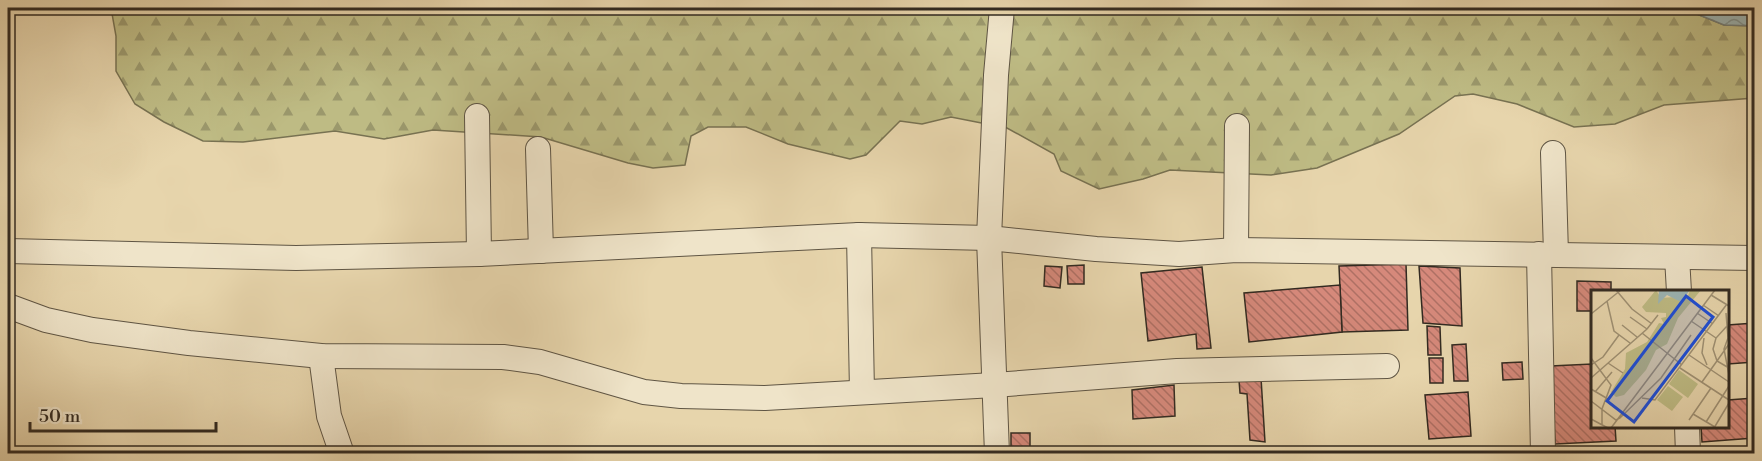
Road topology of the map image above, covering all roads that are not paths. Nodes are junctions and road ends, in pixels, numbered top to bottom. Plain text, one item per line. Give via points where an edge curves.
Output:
1 (1002, 8) edge
2 (477, 116) dead end
3 (1237, 126) dead end
4 (538, 149) dead end
5 (1552, 153) dead end
6 (859, 235) junction
7 (989, 238) junction
8 (1236, 250) junction
9 (8, 251) edge
10 (541, 251) junction
11 (480, 254) junction
12 (1548, 254) junction
13 (1677, 257) junction
14 (1755, 258) edge
15 (1679, 290) edge
16 (8, 306) edge
17 (321, 356) junction
18 (1387, 366) dead end
19 (994, 385) junction
20 (862, 392) junction
21 (1687, 428) edge
22 (342, 453) edge
23 (998, 453) edge
24 (1543, 453) edge
25 (1688, 453) edge

1 - 7 street
2 - 11 street
3 - 8 street
4 - 10 street
5 - 12 street
6 - 7 street
6 - 10 street
6 - 20 street
7 - 8 street via 1179,254
7 - 19 street
8 - 12 street
9 - 11 street via 296,258
10 - 11 street
12 - 13 street
12 - 24 street
13 - 14 street
13 - 15 street
16 - 17 street via 46,320 92,330
17 - 20 street via 503,357 540,363 644,392 681,396 765,398
17 - 22 street via 329,416
18 - 19 street via 1177,371
19 - 20 street
19 - 23 street
21 - 25 street

